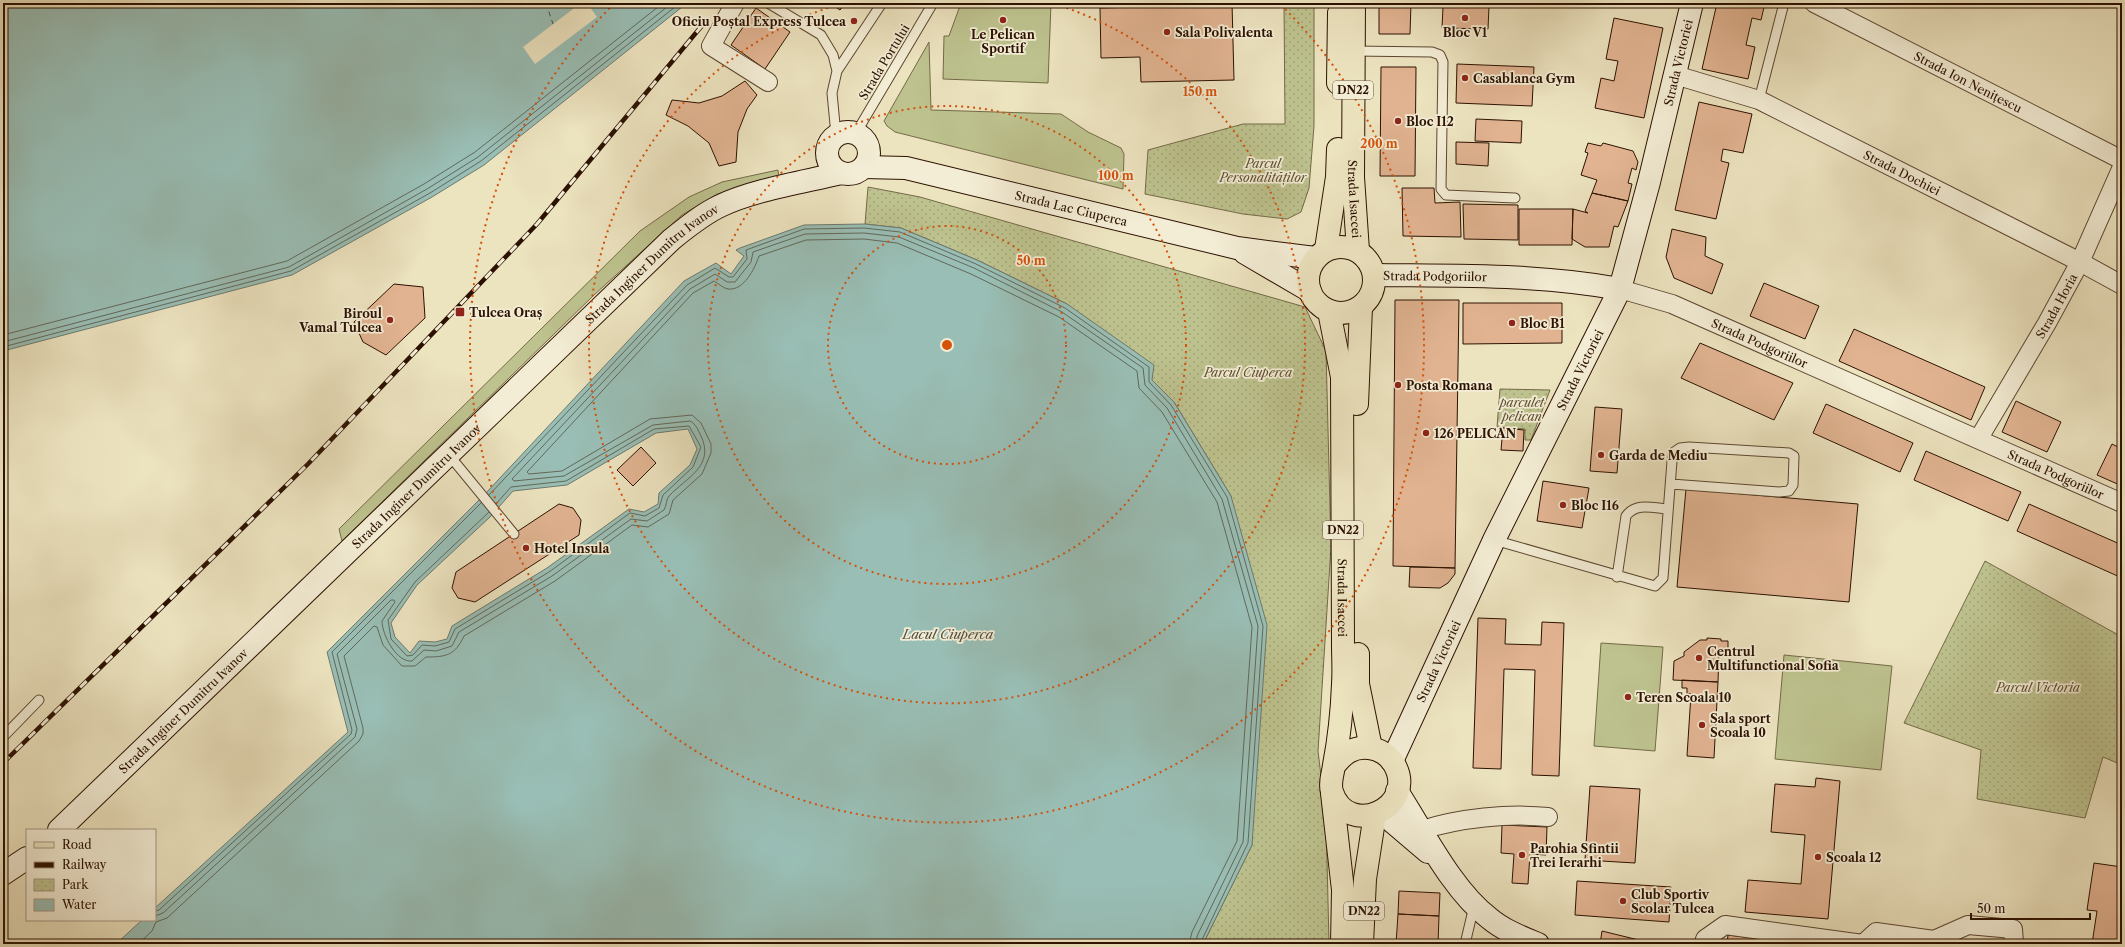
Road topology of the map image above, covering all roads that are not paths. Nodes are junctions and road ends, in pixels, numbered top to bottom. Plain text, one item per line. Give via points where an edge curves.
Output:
1 (735, 3) edge
2 (768, 3) edge
3 (882, 3) edge
4 (933, 3) edge
5 (1339, 3) edge
6 (1354, 3) edge
7 (1692, 3) edge
8 (1784, 3) edge
9 (1814, 3) edge
10 (1354, 51) junction
11 (837, 71) junction
12 (1675, 76) junction
13 (768, 82) dead end
14 (1759, 100) junction
15 (856, 145) junction
16 (2122, 160) edge
17 (834, 165) junction
18 (2122, 167) edge
19 (1515, 198) dead end
20 (1237, 248) junction
21 (1358, 251) junction
22 (1321, 254) junction
23 (2080, 262) junction
24 (1374, 275) junction
25 (2122, 285) edge
26 (1620, 289) junction
27 (1310, 291) junction
28 (1360, 307) junction
29 (1329, 311) junction
30 (1979, 438) junction
31 (449, 455) junction
32 (1671, 484) junction
33 (2122, 503) edge
34 (1668, 509) junction
35 (514, 534) dead end
36 (1494, 540) junction
37 (1618, 576) junction
38 (39, 700) dead end
39 (3, 737) edge
40 (1371, 748) junction
41 (1392, 761) junction
42 (1334, 766) junction
43 (1398, 791) junction
44 (1332, 792) junction
45 (1378, 813) junction
46 (1548, 818) dead end
47 (60, 829) edge
48 (1422, 830) junction
49 (26, 859) edge
50 (1443, 864) junction
51 (3, 874) edge
52 (1474, 904) junction
53 (1532, 943) edge
54 (1342, 944) edge
55 (1362, 944) edge
56 (1465, 944) edge
57 (1704, 944) edge
58 (1863, 944) edge
59 (2014, 944) edge

1 - 13 street via 711,46
2 - 11 lane via 821,36 833,55
3 - 11 lane
4 - 15 lane, Strada Portului
5 - 22 main road, Strada Isaccei / DN22 via 1338,177
6 - 10 main road, Strada Isaccei / DN22
7 - 12 street, Strada Victoriei
8 - 14 lane
9 - 16 street, Strada Ion Nenițescu
10 - 19 lane via 1432,52 1440,55 1443,62 1440,189 1446,195
10 - 21 main road, Strada Isaccei / DN22 via 1353,177
11 - 15 lane via 832,93
12 - 14 street, Strada Dochiei
12 - 26 street, Strada Victoriei via 1633,247
14 - 23 street, Strada Dochiei
15 - 17 street, Strada Lac Ciuperca via 853,173
15 - 17 street via 829,142
15 - 20 street, Strada Lac Ciuperca via 906,168
17 - 31 street, Strada Inginer Dumitru Ivanov via 799,183 736,199 719,206 687,227
18 - 23 street, Strada Horia
20 - 22 street, Strada Lac Ciuperca
20 - 27 street, Strada Lac Ciuperca
21 - 22 main road, Strada Isaccei via 1337,246
21 - 24 main road, Strada Isaccei via 1370,263
22 - 27 main road, Strada Isaccei via 1310,268
23 - 25 street, Strada Dochiei
23 - 30 street, Strada Horia
24 - 26 street, Strada Podgoriilor via 1539,278 1586,282
24 - 28 main road via 1372,292
26 - 30 street, Strada Podgoriilor via 1672,304
26 - 36 street, Strada Victoriei
27 - 29 main road via 1321,306
28 - 29 main road via 1345,313
28 - 40 main road, Strada Isaccei / DN22 via 1357,378 1358,676
29 - 42 main road, Strada Isaccei / DN22 via 1342,377 1343,684
30 - 33 street, Strada Podgoriilor
31 - 35 lane
31 - 47 street, Strada Inginer Dumitru Ivanov
32 - 32 lane via 1789,491 1793,485 1794,456 1789,453 1680,448 1674,452
32 - 34 lane
34 - 37 lane via 1640,506 1631,509 1626,516
34 - 37 lane via 1662,578 1655,586
36 - 37 lane
36 - 41 street, Strada Victoriei
38 - 39 lane
40 - 41 main road
40 - 42 main road via 1354,749 1346,753
41 - 43 main road via 1398,776
42 - 44 main road, Strada Isaccei / DN22 via 1331,774
43 - 45 main road via 1388,806
43 - 48 street
44 - 45 main road via 1337,801 1349,812 1364,816
44 - 54 main road, Strada Isaccei / DN22 via 1343,890
45 - 50 street
45 - 55 main road, DN22 via 1366,879
46 - 48 street via 1524,815 1457,821
48 - 50 street
49 - 51 street
50 - 52 street
52 - 53 street via 1488,918
52 - 56 lane
57 - 58 street via 1705,940 1725,925
58 - 59 street via 1876,932 1934,940 1968,925 2013,929

